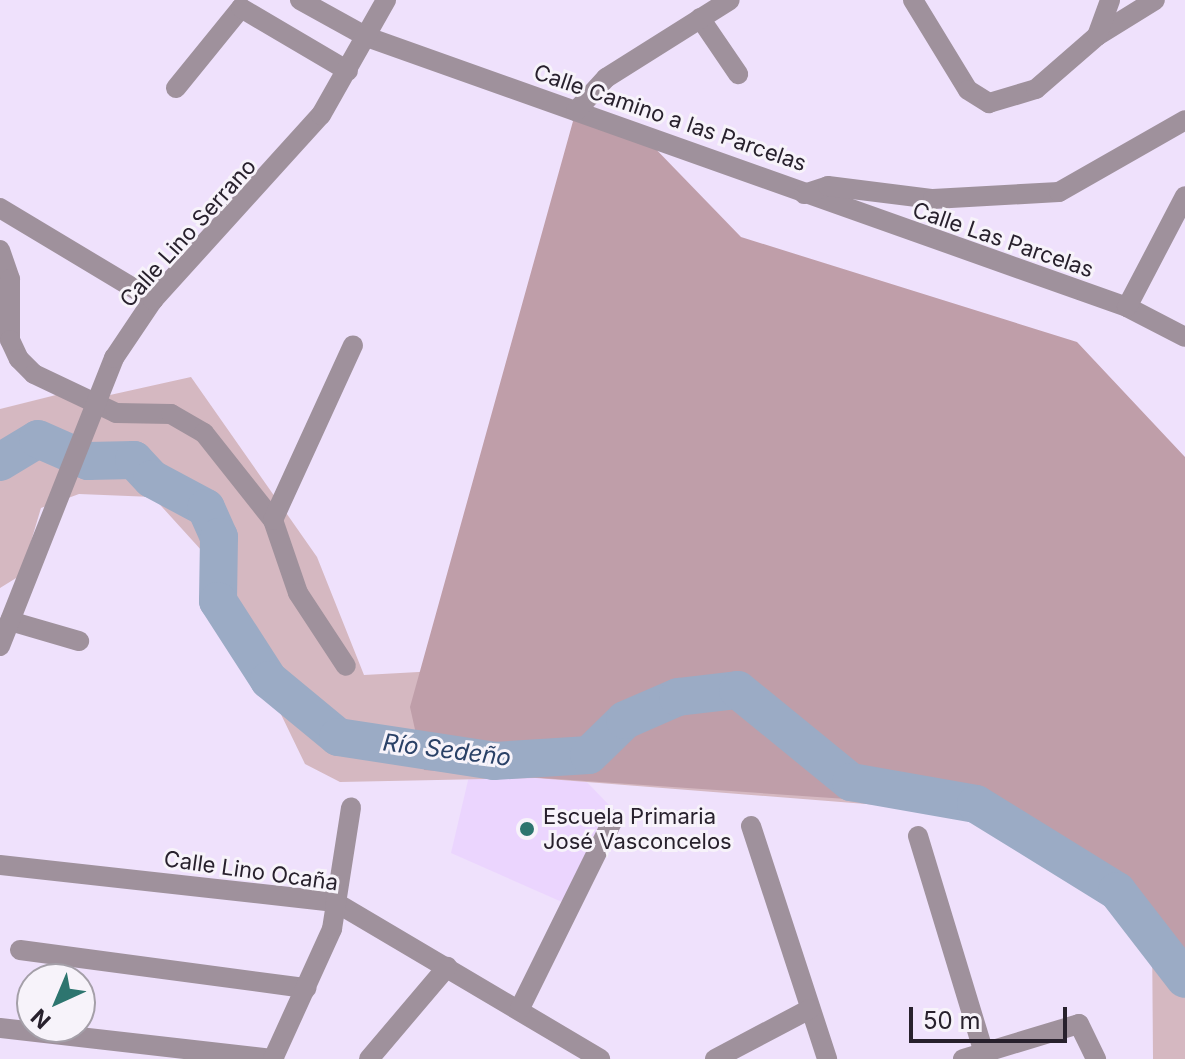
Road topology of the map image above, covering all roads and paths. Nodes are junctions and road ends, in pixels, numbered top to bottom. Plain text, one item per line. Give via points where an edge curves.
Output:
1 (300, 0) edge
2 (386, 0) edge
3 (730, 0) edge
4 (913, 0) edge
5 (1110, 0) edge
6 (1155, 0) edge
7 (700, 18) junction
8 (1097, 36) junction
9 (367, 37) junction
10 (348, 71) junction
11 (738, 74) dead end
12 (176, 88) dead end
13 (576, 111) junction
14 (1185, 120) edge
15 (804, 194) junction
16 (1185, 196) edge
17 (0, 208) edge
18 (0, 250) edge
19 (153, 300) junction
20 (1127, 307) junction
21 (1185, 337) edge
22 (353, 345) dead end
23 (95, 403) junction
24 (273, 520) junction
25 (10, 621) junction
26 (79, 641) dead end
27 (0, 646) edge
28 (346, 666) dead end
29 (351, 807) dead end
30 (613, 820) dead end
31 (751, 826) dead end
32 (918, 836) dead end
33 (0, 865) edge
34 (335, 902) junction
35 (20, 950) dead end
36 (447, 967) junction
37 (306, 988) junction
38 (520, 1008) junction
39 (810, 1009) junction
40 (0, 1028) edge
41 (984, 1053) junction
42 (274, 1059) edge
43 (369, 1059) edge
44 (600, 1059) edge
45 (715, 1059) edge
46 (827, 1059) edge
47 (963, 1059) edge
48 (1096, 1059) edge

1 - 9 street, Calle Camino a las Parcelas
2 - 9 street, Calle Lino Serrano
3 - 7 street
4 - 8 street via 968,90 989,103 1036,89
5 - 8 street
6 - 8 street
7 - 11 street
7 - 13 street via 606,78
9 - 10 street, Calle Lino Serrano
9 - 13 street, Calle Camino a las Parcelas
10 - 12 street via 241,8
10 - 19 street, Calle Lino Serrano via 288,158
13 - 15 street, Calle Camino a las Parcelas
14 - 15 street, Calle Camino a las Parcelas via 1059,192 933,199 828,186
15 - 20 street, Calle Las Parcelas
16 - 20 street
17 - 19 street
18 - 23 street via 10,279 10,340 19,359 34,374
19 - 23 street, Calle Lino Serrano via 114,358
20 - 21 street, Calle Las Parcelas
22 - 24 street
23 - 24 street via 128,416 171,414 189,421
23 - 25 street, Calle Lino Serrano
24 - 28 street via 298,593
25 - 26 street
25 - 27 street, Calle Lino Serrano
29 - 34 street
30 - 38 street
31 - 39 street
32 - 41 street
33 - 34 street, Calle Lino Ocaña
34 - 36 street, Calle Lino Ocaña
34 - 37 street via 332,929
35 - 37 street
36 - 38 street, Calle Lino Ocaña
36 - 43 street
37 - 42 street
38 - 44 street, Calle Lino Ocaña
39 - 45 street
39 - 46 street
40 - 42 street
41 - 47 street
41 - 48 street via 1079,1024

